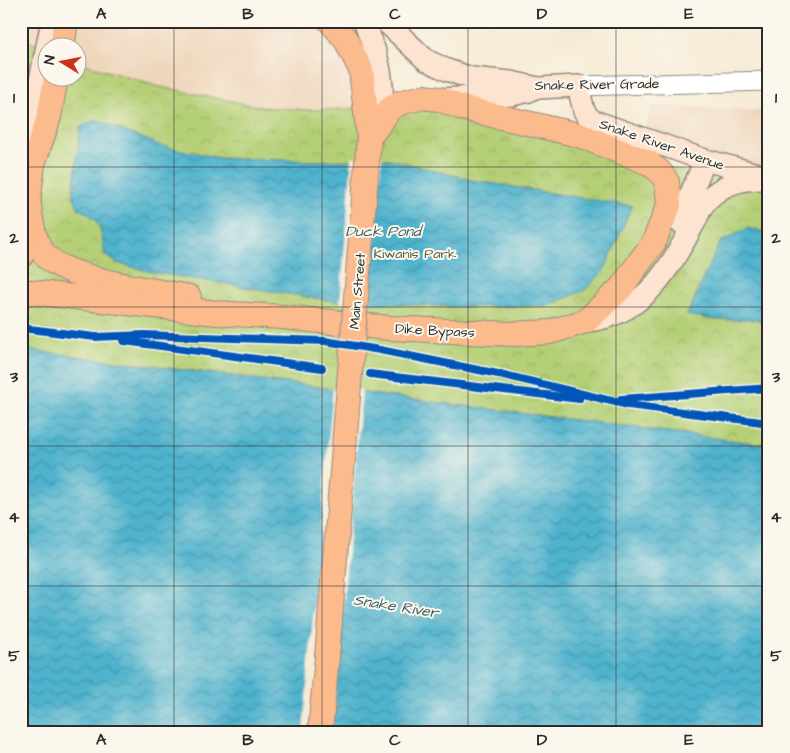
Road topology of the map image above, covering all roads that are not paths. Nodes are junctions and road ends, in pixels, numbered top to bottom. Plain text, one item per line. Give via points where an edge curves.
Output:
1 (52, 21) edge
2 (66, 21) edge
3 (330, 21) edge
4 (364, 21) edge
5 (385, 21) edge
6 (761, 21) edge
7 (769, 22) edge
8 (63, 38) edge
9 (769, 81) edge
10 (578, 86) junction
11 (54, 88) edge
12 (538, 88) junction
13 (439, 99) junction
14 (29, 100) edge
15 (374, 132) junction
16 (579, 135) junction
17 (705, 160) junction
18 (769, 178) edge
19 (27, 187) edge
20 (21, 256) edge
21 (21, 277) edge
22 (21, 291) edge
23 (218, 302) junction
24 (283, 317) junction
25 (586, 321) junction
26 (320, 732) edge

1 - 14 main road
2 - 8 highway
3 - 15 highway via 346,40 361,70
4 - 15 main road, Main Street via 382,79 383,109
5 - 12 main road, Snake River Grade via 426,60 447,70 471,78
6 - 7 street
9 - 10 street, Snake River Grade
10 - 12 main road, Snake River Grade
10 - 17 main road, Snake River Avenue via 584,111 591,120
11 - 19 highway via 49,117
12 - 13 main road via 512,95
13 - 15 highway, Snake River Avenue via 422,97 399,103 390,109
13 - 16 highway, Snake River Avenue via 462,108
14 - 19 main road via 32,128
15 - 26 highway, Main Street, bridge
16 - 17 main road via 670,157
16 - 25 highway, Snake River Avenue via 656,168 667,182 670,199 665,219 645,256 621,288
17 - 18 main road, Snake River Avenue
17 - 25 main road via 674,233 648,276 616,305
18 - 25 main road via 741,181 713,194 667,270 639,301 610,318
19 - 20 highway
19 - 23 highway via 36,240 44,254 60,266 80,274
21 - 23 highway, Dike Bypass
22 - 24 highway, Dike Bypass via 217,313
23 - 24 highway, Dike Bypass
24 - 25 highway, Dike Bypass via 390,328 503,334 550,332

